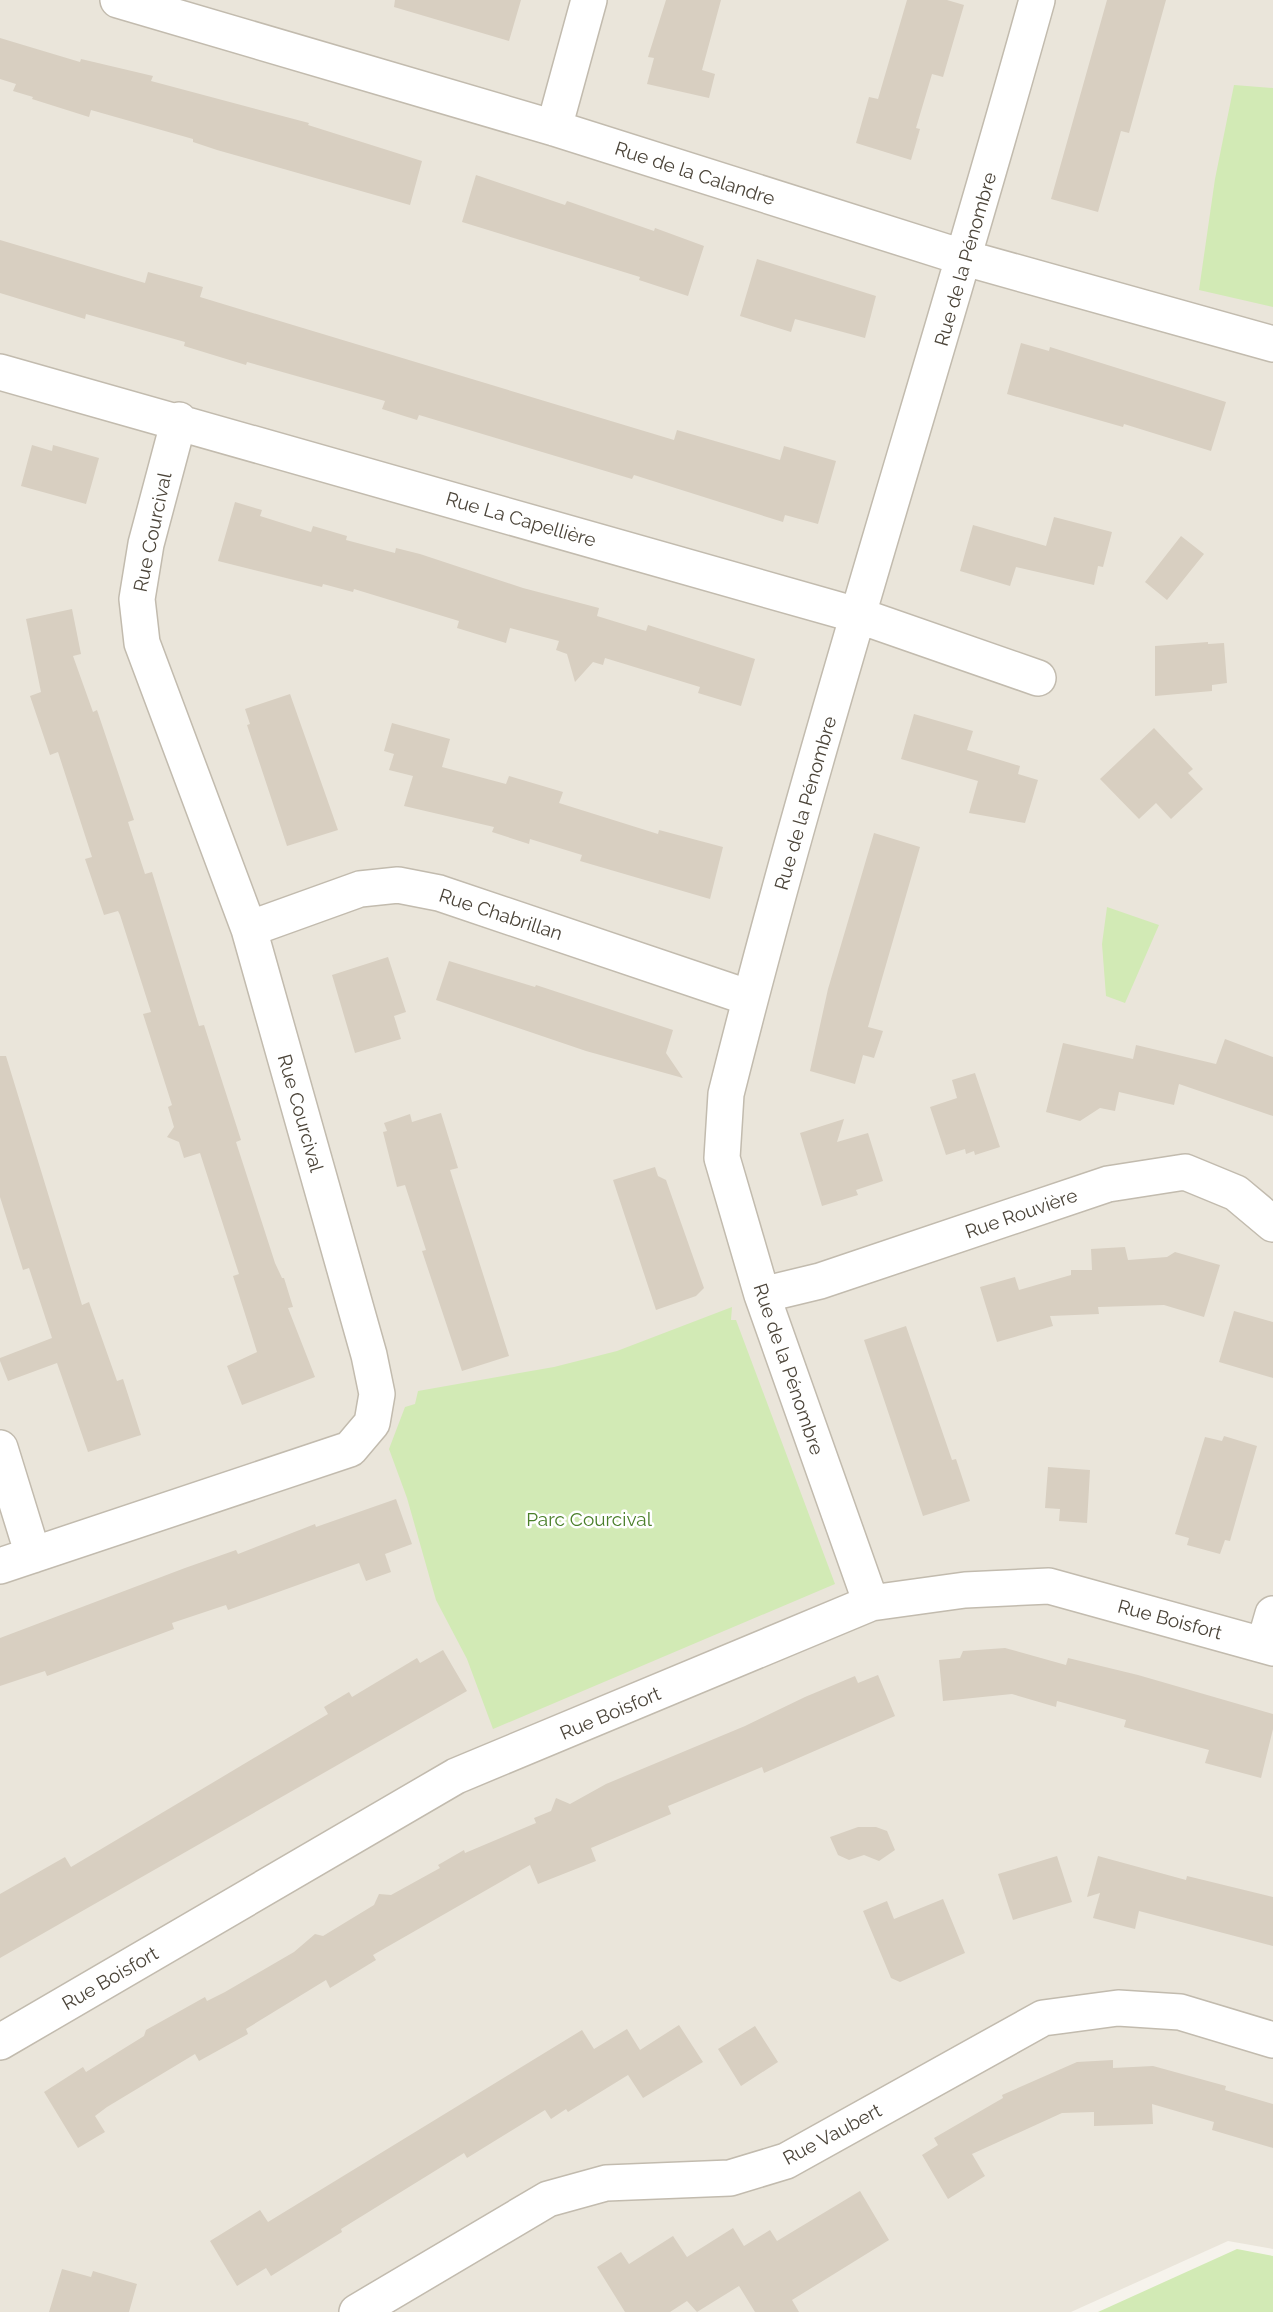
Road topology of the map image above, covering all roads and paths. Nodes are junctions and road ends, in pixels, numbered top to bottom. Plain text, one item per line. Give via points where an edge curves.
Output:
1 (118, 0) edge
2 (589, 0) edge
3 (1037, 0) edge
4 (554, 128) junction
5 (965, 258) junction
6 (1273, 344) edge
7 (0, 372) edge
8 (178, 420) junction
9 (860, 616) junction
10 (1038, 678) dead end
11 (249, 929) junction
12 (750, 998) junction
13 (1273, 1224) edge
14 (762, 1295) junction
15 (0, 1448) edge
16 (33, 1555) junction
17 (0, 1566) edge
18 (871, 1603) junction
19 (1270, 1635) edge
20 (1273, 2040) edge
21 (0, 2042) edge
22 (364, 2310) edge

1 - 4 street, Rue de la Calandre
2 - 4 street
3 - 5 street, Rue de la Pénombre
4 - 5 street, Rue de la Calandre
5 - 6 street, Rue de la Calandre
5 - 9 street, Rue de la Pénombre
7 - 8 street, Rue La Capellière
8 - 9 street, Rue La Capellière
8 - 11 street, Rue Courcival via 143,558 137,599 142,643
9 - 10 street, Rue La Capellière
9 - 12 street, Rue de la Pénombre
11 - 12 street, Rue Chabrillan via 360,889 398,885 439,892
11 - 16 street, Rue Courcival via 369,1355 377,1394 373,1423 350,1449
12 - 14 street, Rue de la Pénombre via 726,1094 722,1158
13 - 14 street, Rue Rouvière via 1236,1194 1185,1172 1108,1184 820,1281
14 - 18 street, Rue de la Pénombre
15 - 16 street
16 - 17 street, Rue Courcival
18 - 19 street, Rue Boisfort via 965,1590 1049,1586
18 - 21 street, Rue Boisfort via 456,1776
20 - 22 street, Rue Vaubert via 1180,2012 1118,2008 1043,2018 786,2161 730,2178 606,2183 548,2199

